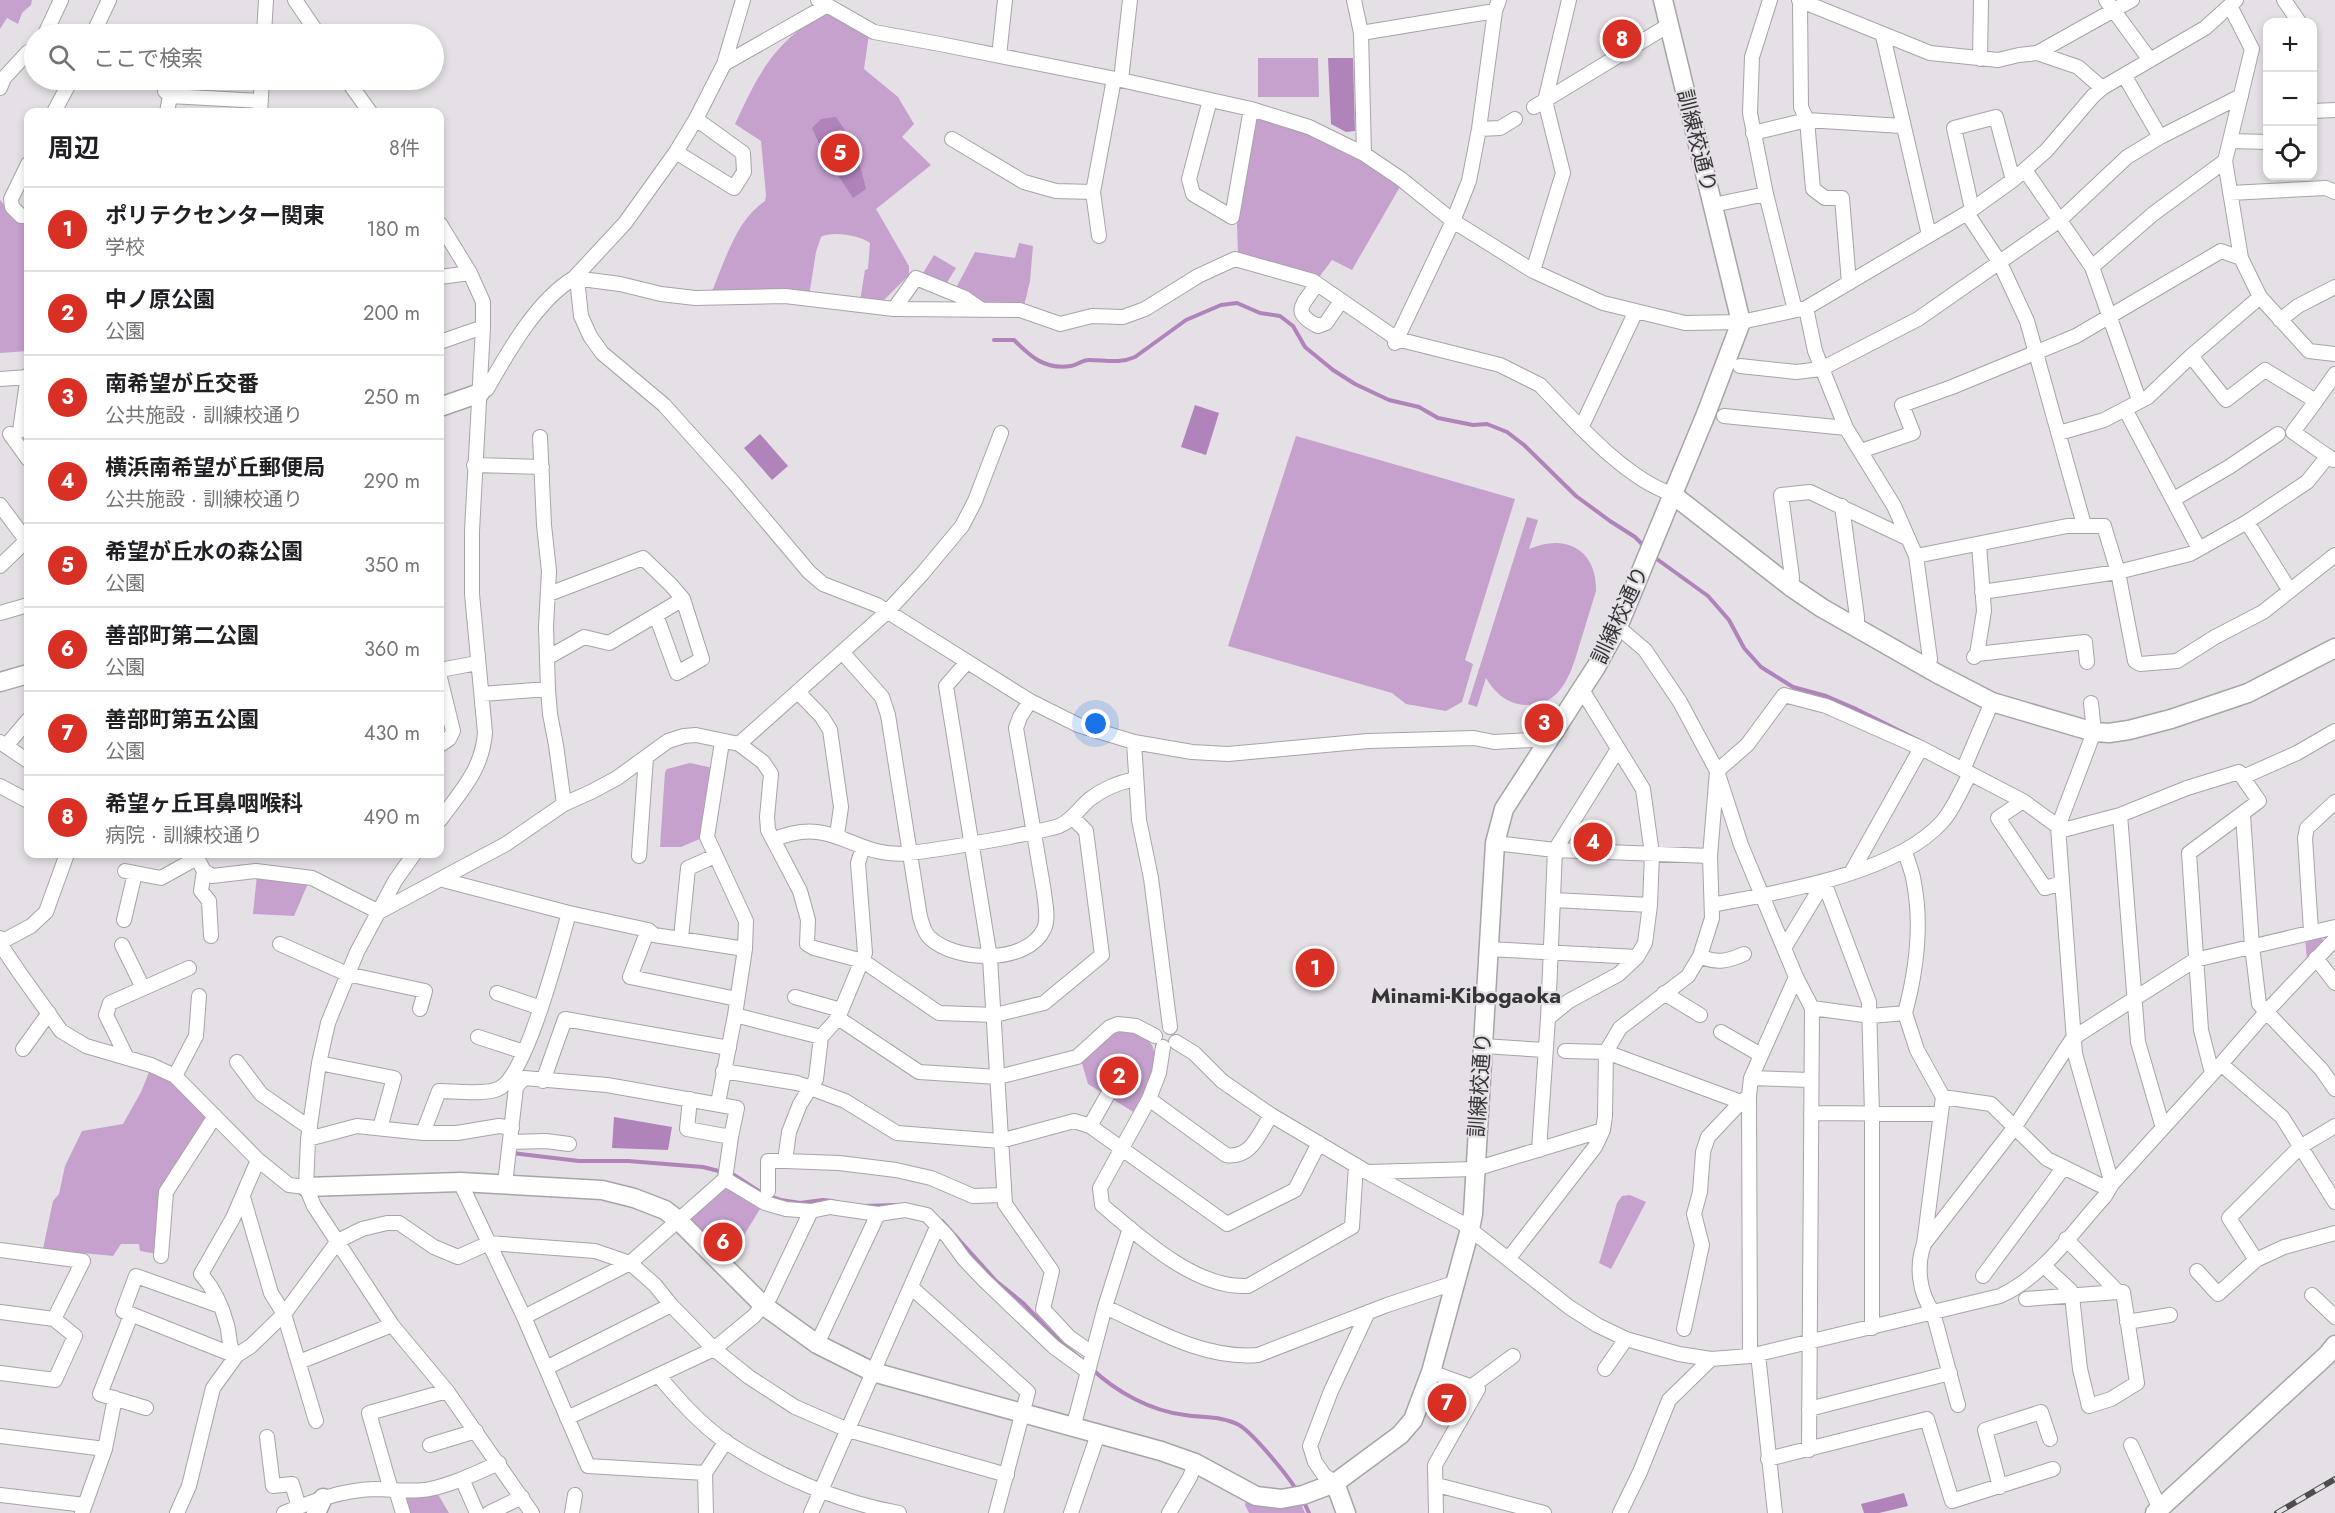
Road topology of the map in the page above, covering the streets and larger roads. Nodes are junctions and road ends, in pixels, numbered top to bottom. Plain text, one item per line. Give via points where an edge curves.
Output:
1 (61, 0) edge
2 (110, 0) edge
3 (266, 0) edge
4 (295, 0) edge
5 (743, 0) edge
6 (1005, 0) edge
7 (1130, 0) edge
8 (1354, 0) edge
9 (1569, 0) edge
10 (1662, 0) edge
11 (1770, 0) edge
12 (1799, 0) edge
13 (1981, 0) edge
14 (2133, 0) edge
15 (2284, 0) edge
16 (822, 3) edge
17 (2233, 3) edge
18 (1497, 5) edge
19 (2109, 6) edge
20 (2296, 18) edge
21 (50, 24) edge
22 (98, 24) edge
23 (265, 24) edge
24 (311, 24) edge
25 (1669, 25) junction
26 (1360, 33) junction
27 (1883, 36) junction
28 (2037, 53) junction
29 (999, 57) junction
30 (24, 58) edge
31 (1980, 59) junction
32 (2150, 60) junction
33 (724, 64) junction
34 (2124, 75) junction
35 (1117, 80) junction
36 (0, 88) edge
37 (2102, 88) junction
38 (66, 90) edge
39 (165, 90) edge
40 (261, 90) edge
41 (354, 90) edge
42 (170, 96) junction
43 (2241, 96) junction
44 (1210, 100) junction
45 (1540, 104) junction
46 (206, 106) edge
47 (260, 107) edge
48 (56, 108) edge
49 (167, 108) edge
50 (367, 108) edge
51 (1251, 109) junction
52 (2335, 110) edge
53 (2317, 111) edge
54 (696, 119) junction
55 (1515, 119) dead end
56 (1808, 120) junction
57 (1902, 126) junction
58 (1479, 129) junction
59 (1753, 132) junction
60 (2160, 137) junction
61 (952, 139) dead end
62 (2231, 141) junction
63 (2263, 142) edge
64 (1364, 154) junction
65 (674, 155) junction
66 (2225, 161) junction
67 (2025, 170) junction
68 (24, 173) edge
69 (2013, 180) junction
70 (1094, 192) junction
71 (2335, 192) edge
72 (2230, 193) junction
73 (1766, 194) junction
74 (6, 197) edge
75 (1713, 205) junction
76 (1970, 211) junction
77 (24, 216) edge
78 (2060, 220) junction
79 (1453, 221) junction
80 (444, 231) edge
81 (1929, 235) junction
82 (1099, 236) dead end
83 (2241, 258) junction
84 (2000, 263) junction
85 (2092, 267) junction
86 (1533, 271) junction
87 (470, 273) junction
88 (444, 276) edge
89 (574, 278) junction
90 (1849, 283) junction
91 (1317, 284) junction
92 (2335, 287) edge
93 (2260, 297) junction
94 (1341, 301) junction
95 (894, 309) junction
96 (1801, 309) junction
97 (982, 310) junction
98 (1636, 312) junction
99 (2110, 315) junction
100 (2280, 320) junction
101 (1741, 322) junction
102 (483, 327) junction
103 (444, 341) edge
104 (1396, 341) junction
105 (2035, 351) junction
106 (2335, 354) edge
107 (2191, 356) junction
108 (1740, 366) dead end
109 (1821, 369) junction
110 (2335, 374) edge
111 (24, 376) edge
112 (0, 379) edge
113 (24, 393) edge
114 (480, 393) junction
115 (2139, 400) junction
116 (2316, 401) junction
117 (444, 406) edge
118 (2126, 409) junction
119 (1724, 416) dead end
120 (1581, 428) junction
121 (1846, 428) junction
122 (15, 432) edge
123 (1001, 433) dead end
124 (2059, 433) junction
125 (2278, 434) dead end
126 (540, 437) dead end
127 (24, 451) edge
128 (1861, 452) junction
129 (2332, 459) edge
130 (474, 465) junction
131 (542, 467) junction
132 (1672, 494) junction
133 (2174, 499) junction
134 (0, 505) edge
135 (1842, 506) junction
136 (2247, 522) junction
137 (2084, 525) junction
138 (24, 536) edge
139 (1907, 537) junction
140 (24, 543) edge
141 (1979, 544) junction
142 (2199, 549) junction
143 (2335, 555) edge
144 (1916, 556) junction
145 (0, 566) edge
146 (2118, 572) junction
147 (1791, 587) junction
148 (2290, 591) junction
149 (1982, 592) junction
150 (549, 594) junction
151 (683, 599) junction
152 (24, 606) edge
153 (886, 612) junction
154 (0, 613) edge
155 (656, 615) junction
156 (1618, 627) junction
157 (1857, 628) junction
158 (2335, 648) edge
159 (842, 652) junction
160 (547, 658) junction
161 (967, 662) junction
162 (2087, 662) dead end
163 (477, 663) junction
164 (444, 669) edge
165 (1928, 669) junction
166 (24, 675) edge
167 (0, 682) edge
168 (548, 689) junction
169 (1582, 690) junction
170 (798, 692) junction
171 (444, 694) edge
172 (482, 694) junction
173 (1030, 701) junction
174 (1992, 702) junction
175 (2091, 703) dead end
176 (24, 724) edge
177 (2335, 731) edge
178 (2094, 732) junction
179 (1551, 739) junction
180 (722, 742) junction
181 (1134, 742) junction
182 (444, 743) edge
183 (3, 744) edge
184 (739, 744) junction
185 (1921, 748) junction
186 (1618, 749) junction
187 (646, 757) junction
188 (24, 758) edge
189 (1717, 771) junction
190 (1966, 772) junction
191 (2242, 777) junction
192 (1136, 779) junction
193 (0, 786) edge
194 (24, 799) edge
195 (2022, 801) junction
196 (564, 804) junction
197 (2332, 809) edge
198 (444, 815) edge
199 (2120, 815) junction
200 (2242, 815) junction
201 (1072, 817) junction
202 (2058, 827) junction
203 (1034, 832) junction
204 (837, 835) junction
205 (773, 840) junction
206 (1495, 843) junction
207 (971, 844) junction
208 (863, 847) junction
209 (1554, 850) junction
210 (1905, 852) junction
211 (911, 853) junction
212 (1652, 854) junction
213 (639, 856) dead end
214 (715, 856) junction
215 (1710, 856) junction
216 (66, 858) edge
217 (194, 858) edge
218 (198, 858) edge
219 (411, 858) edge
220 (204, 871) junction
221 (1851, 873) junction
222 (443, 879) junction
223 (1824, 882) junction
224 (2062, 883) junction
225 (1763, 896) junction
226 (1554, 900) junction
227 (1650, 905) junction
228 (1712, 905) junction
229 (379, 912) junction
230 (568, 913) junction
231 (124, 921) dead end
232 (2335, 927) edge
233 (648, 930) junction
234 (2311, 931) junction
235 (211, 936) dead end
236 (681, 938) junction
237 (2335, 939) edge
238 (0, 940) edge
239 (280, 944) dead end
240 (122, 945) dead end
241 (2252, 946) junction
242 (1784, 948) junction
243 (745, 949) junction
244 (1489, 949) junction
245 (1551, 952) junction
246 (1744, 954) dead end
247 (1700, 956) junction
248 (1637, 957) junction
249 (990, 958) junction
250 (2316, 958) junction
251 (2195, 960) junction
252 (862, 961) junction
253 (189, 968) dead end
254 (347, 974) junction
255 (1796, 977) junction
256 (2335, 983) edge
257 (143, 988) junction
258 (497, 993) dead end
259 (1664, 993) junction
260 (199, 996) dead end
261 (795, 997) dead end
262 (2135, 997) junction
263 (737, 999) junction
264 (540, 1008) junction
265 (1812, 1008) junction
266 (420, 1009) dead end
267 (2267, 1011) junction
268 (49, 1013) junction
269 (1905, 1013) junction
270 (840, 1014) junction
271 (735, 1015) junction
272 (995, 1015) junction
273 (1700, 1015) dead end
274 (1871, 1016) junction
275 (1548, 1018) junction
276 (1170, 1027) junction
277 (1721, 1032) dead end
278 (478, 1037) dead end
279 (822, 1037) junction
280 (2073, 1038) junction
281 (1159, 1042) junction
282 (1176, 1042) junction
283 (1483, 1046) junction
284 (729, 1048) junction
285 (23, 1049) dead end
286 (1545, 1050) junction
287 (1565, 1051) dead end
288 (524, 1052) junction
289 (1606, 1052) junction
290 (1761, 1054) junction
291 (127, 1058) junction
292 (237, 1062) dead end
293 (319, 1063) junction
294 (2217, 1069) junction
295 (723, 1071) junction
296 (175, 1076) junction
297 (998, 1077) junction
298 (1751, 1078) junction
299 (1811, 1080) junction
300 (543, 1081) junction
301 (809, 1089) junction
302 (2335, 1089) edge
303 (1107, 1095) dead end
304 (1943, 1097) junction
305 (690, 1099) junction
306 (1745, 1099) junction
307 (1149, 1100) junction
308 (718, 1103) junction
309 (1811, 1113) junction
310 (1872, 1114) junction
311 (1940, 1114) junction
312 (1271, 1115) junction
313 (215, 1116) junction
314 (1090, 1126) junction
315 (2335, 1126) edge
316 (380, 1128) junction
317 (512, 1128) junction
318 (2014, 1128) junction
319 (2163, 1128) junction
320 (1603, 1130) junction
321 (309, 1133) junction
322 (423, 1133) junction
323 (731, 1137) junction
324 (1000, 1141) junction
325 (510, 1142) junction
326 (1319, 1143) junction
327 (568, 1144) dead end
328 (2300, 1147) junction
329 (1121, 1148) junction
330 (1539, 1150) junction
331 (258, 1161) junction
332 (785, 1161) junction
333 (2064, 1167) junction
334 (1362, 1168) junction
335 (1475, 1168) junction
336 (725, 1179) junction
337 (460, 1182) junction
338 (505, 1184) junction
339 (2112, 1184) junction
340 (306, 1187) junction
341 (768, 1191) dead end
342 (1003, 1195) junction
343 (243, 1197) junction
344 (2335, 1202) edge
345 (811, 1210) junction
346 (878, 1214) junction
347 (678, 1220) junction
348 (937, 1227) junction
349 (1130, 1228) junction
350 (1470, 1229) junction
351 (2335, 1233) edge
352 (2066, 1239) junction
353 (338, 1241) junction
354 (489, 1243) junction
355 (1924, 1244) junction
356 (0, 1250) edge
357 (161, 1256) dead end
358 (1509, 1258) junction
359 (2256, 1260) junction
360 (630, 1263) junction
361 (2044, 1266) junction
362 (2198, 1271) dead end
363 (1983, 1276) dead end
364 (1454, 1283) junction
365 (911, 1287) junction
366 (2118, 1292) junction
367 (2312, 1295) dead end
368 (2072, 1296) junction
369 (2026, 1299) dead end
370 (671, 1305) junction
371 (763, 1305) junction
372 (220, 1306) junction
373 (1105, 1307) junction
374 (0, 1312) edge
375 (1368, 1312) junction
376 (1933, 1312) junction
377 (284, 1314) junction
378 (131, 1315) junction
379 (2170, 1316) dead end
380 (524, 1317) junction
381 (2335, 1317) edge
382 (54, 1319) junction
383 (2127, 1322) junction
384 (392, 1325) junction
385 (1872, 1328) junction
386 (1626, 1339) junction
387 (1809, 1342) junction
388 (817, 1344) junction
389 (2335, 1344) edge
390 (714, 1349) junction
391 (1092, 1353) junction
392 (1678, 1354) junction
393 (1754, 1355) junction
394 (236, 1356) junction
395 (1513, 1356) dead end
396 (1711, 1359) junction
397 (298, 1362) junction
398 (546, 1368) junction
399 (1605, 1369) dead end
400 (1087, 1371) junction
401 (873, 1372) junction
402 (1431, 1372) junction
403 (0, 1373) edge
404 (1950, 1373) junction
405 (658, 1375) junction
406 (1471, 1387) junction
407 (447, 1391) junction
408 (115, 1398) junction
409 (1958, 1405) dead end
410 (146, 1408) dead end
411 (1809, 1409) junction
412 (1024, 1414) junction
413 (567, 1418) junction
414 (316, 1421) dead end
415 (1073, 1428) junction
416 (848, 1430) junction
417 (476, 1431) junction
418 (1098, 1434) junction
419 (0, 1436) edge
420 (267, 1437) dead end
421 (2050, 1439) dead end
422 (726, 1441) junction
423 (430, 1445) dead end
424 (2131, 1445) dead end
425 (105, 1449) junction
426 (1809, 1450) junction
427 (1768, 1459) junction
428 (499, 1463) junction
429 (1195, 1463) junction
430 (2053, 1469) dead end
431 (705, 1473) junction
432 (1007, 1475) junction
433 (462, 1479) junction
434 (1335, 1483) junction
435 (1437, 1485) junction
436 (2000, 1487) junction
437 (393, 1490) junction
438 (822, 1491) junction
439 (0, 1495) edge
440 (574, 1495) dead end
441 (522, 1497) junction
442 (312, 1506) edge
443 (84, 1509) edge
444 (2157, 1511) edge
445 (177, 1513) edge
446 (284, 1513) edge
447 (403, 1513) edge
448 (477, 1513) edge
449 (489, 1513) edge
450 (532, 1513) edge
451 (572, 1513) edge
452 (706, 1513) edge
453 (811, 1513) edge
454 (899, 1513) edge
455 (996, 1513) edge
456 (1071, 1513) edge
457 (1169, 1513) edge
458 (1346, 1513) edge
459 (1436, 1513) edge
460 (1545, 1513) edge
461 (1620, 1513) edge
462 (1775, 1513) edge

1 - 21 street
2 - 22 street
3 - 23 street
4 - 24 street
5 - 33 street
6 - 29 street
7 - 35 street
8 - 26 street
9 - 45 street
10 - 25 street, 訓練校通り
11 - 59 street via 1752,57
12 - 27 street
12 - 56 street via 1802,107
13 - 31 street
14 - 19 street
15 - 20 street
16 - 29 street via 874,33
16 - 33 street
17 - 32 street via 2205,28
17 - 43 street via 2252,49
18 - 26 street
18 - 58 street
19 - 28 street
19 - 32 street
25 - 45 street
25 - 75 street, 訓練校通り
26 - 64 street
27 - 31 street via 1930,53
27 - 57 street
28 - 31 street
28 - 37 street via 2078,67
29 - 35 street
30 - 36 street via 4,78
32 - 34 street
33 - 54 street
34 - 37 street
34 - 60 street
35 - 44 street
35 - 70 street
37 - 67 street
38 - 48 street
39 - 42 street
40 - 47 street
41 - 50 street
42 - 46 street
42 - 49 street
43 - 60 street
43 - 62 street
44 - 51 street
44 - 51 street via 1189,179 1193,194 1232,217
45 - 86 street via 1563,173
46 - 47 street
51 - 64 street via 1310,127
52 - 53 street
54 - 65 street
54 - 65 street via 743,153 744,172 734,188
55 - 58 street via 1500,128
56 - 57 street
56 - 59 street
56 - 90 street via 1813,189 1825,198 1842,198
57 - 81 street
58 - 79 street via 1469,181
59 - 73 street
60 - 78 street via 2127,157
61 - 70 street via 1024,182 1056,191
62 - 63 street
62 - 66 street
64 - 79 street
65 - 89 street via 625,223
66 - 72 street
66 - 85 street via 2153,214
67 - 69 street
67 - 78 street
68 - 74 street
69 - 76 street
69 - 76 street via 1996,117 1954,128
70 - 82 street
71 - 72 street via 2326,188
72 - 83 street
73 - 75 street
73 - 96 street
74 - 77 street
75 - 101 street, 訓練校通り
76 - 81 street
76 - 84 street
78 - 84 street
78 - 85 street
79 - 86 street
79 - 104 street
80 - 87 street
81 - 90 street
83 - 93 street
83 - 99 street via 2221,251
84 - 105 street via 2019,301
84 - 109 street via 1918,319
85 - 99 street
86 - 98 street via 1604,303
87 - 88 street
87 - 102 street via 483,302
89 - 95 street via 695,298 785,296
89 - 114 street via 536,314 487,389
89 - 153 street via 581,316 602,353 664,405 809,572 823,584
90 - 96 street
91 - 94 street
91 - 94 street via 1301,307 1304,319 1318,326 1326,323
91 - 97 street via 1295,274 1235,259 1198,276 1145,309 1123,317 1092,316 1060,324 1020,310
92 - 100 street
93 - 100 street
93 - 107 street
94 - 104 street
95 - 97 street
95 - 97 street via 916,278 965,298
96 - 101 street
96 - 109 street
98 - 101 street via 1686,323
98 - 120 street
99 - 105 street via 2076,336
99 - 115 street
100 - 106 street via 2309,351
101 - 132 street, 訓練校通り
102 - 103 street
102 - 114 street
104 - 120 street via 1500,365 1530,379
105 - 124 street
105 - 128 street via 1902,405 1913,433
107 - 115 street via 2148,397
107 - 116 street via 2226,400 2265,370
108 - 109 street via 1796,372
109 - 121 street
110 - 116 street
111 - 112 street
113 - 122 street
114 - 117 street
114 - 130 street
115 - 118 street
116 - 129 street via 2294,432
118 - 124 street
118 - 133 street
119 - 121 street
120 - 132 street via 1622,463
121 - 128 street
122 - 127 street
123 - 153 street via 962,526
124 - 137 street
125 - 133 street
126 - 131 street
128 - 139 street via 1894,506
129 - 136 street via 2307,482
130 - 131 street
130 - 163 street via 472,594
131 - 150 street
132 - 147 street
132 - 156 street, 訓練校通り
133 - 142 street
134 - 138 street
135 - 139 street
135 - 147 street via 1810,492 1781,495
135 - 157 street
136 - 142 street
136 - 148 street
137 - 141 street
137 - 146 street via 2104,525
139 - 144 street
140 - 145 street
141 - 144 street
141 - 149 street
142 - 146 street
143 - 148 street
144 - 165 street via 1930,659
146 - 148 street via 2135,661 2140,664 2176,661 2263,612
146 - 149 street
147 - 157 street
149 - 162 street via 1976,655 2085,642
150 - 151 street via 643,558
150 - 160 street
151 - 155 street
151 - 155 street via 702,659 677,673
152 - 154 street
153 - 159 street
153 - 161 street
155 - 160 street via 609,643 584,637
156 - 169 street, 訓練校通り
156 - 189 street via 1645,650 1680,702
157 - 165 street
158 - 178 street via 2238,696 2129,730
159 - 170 street
159 - 211 street via 882,697
160 - 168 street
161 - 173 street
161 - 207 street via 946,686
163 - 164 street
163 - 172 street
165 - 174 street
166 - 167 street
168 - 172 street
168 - 196 street
169 - 179 street, 訓練校通り
169 - 186 street
170 - 184 street
170 - 204 street via 830,730 842,807
171 - 182 street via 453,731
172 - 198 street via 484,751 471,778
173 - 181 street via 1078,725
173 - 203 street via 1016,728
174 - 178 street
174 - 190 street
175 - 178 street
176 - 183 street
177 - 191 street
178 - 202 street
179 - 181 street via 1368,741 1228,754
179 - 206 street, 訓練校通り via 1504,809
180 - 184 street
180 - 187 street via 684,736 668,741
180 - 214 street via 707,837
181 - 192 street
183 - 188 street
184 - 205 street via 763,762 771,774 766,817
185 - 189 street via 1826,706 1784,695 1747,745
185 - 190 street
185 - 221 street
186 - 209 street
186 - 212 street via 1643,789
187 - 196 street via 617,778
187 - 213 street
189 - 215 street
189 - 225 street via 1741,845
190 - 195 street
190 - 210 street via 1943,821
191 - 199 street via 2239,772 2197,785
191 - 200 street via 2259,801
192 - 201 street via 1091,798
192 - 276 street
193 - 194 street
195 - 202 street
195 - 224 street via 1998,818 2045,888
196 - 222 street via 506,844
197 - 234 street via 2307,828 2305,838
199 - 202 street via 2063,830
199 - 262 street
200 - 241 street
200 - 251 street via 2189,853
201 - 203 street via 1062,825
201 - 272 street via 1086,831 1102,955 1044,1003
202 - 224 street
203 - 207 street
203 - 249 street via 1046,914 1044,928 1024,948
204 - 205 street via 804,830
204 - 208 street
205 - 252 street via 800,891 808,920 807,944
206 - 209 street
206 - 244 street, 訓練校通り
207 - 211 street
207 - 249 street
208 - 211 street via 886,854
208 - 252 street via 858,863 865,953
209 - 212 street
209 - 226 street
210 - 221 street
210 - 269 street via 1915,884 1917,930
211 - 249 street via 920,917 928,937 964,955
212 - 215 street
212 - 227 street
214 - 236 street via 688,868
214 - 243 street via 746,921
215 - 228 street
216 - 238 street via 46,912 31,926
217 - 231 street via 161,878 130,872
218 - 220 street
219 - 229 street
220 - 229 street via 212,876 256,871 312,878
220 - 235 street via 201,891 209,901
221 - 223 street
222 - 229 street
222 - 230 street
223 - 225 street
223 - 242 street
223 - 274 street
224 - 280 street
225 - 228 street
225 - 242 street
226 - 227 street
226 - 245 street
227 - 248 street via 1645,943
228 - 247 street
229 - 254 street
230 - 233 street
230 - 264 street
232 - 234 street
233 - 236 street via 654,935
233 - 263 street via 630,977
234 - 241 street
236 - 243 street
237 - 250 street
238 - 268 street
239 - 254 street
240 - 257 street
241 - 251 street
241 - 267 street via 2259,1004
242 - 255 street
243 - 263 street
244 - 245 street
244 - 283 street, 訓練校通り
245 - 248 street
245 - 275 street
246 - 247 street via 1726,962
247 - 259 street via 1688,976
248 - 275 street via 1619,974 1569,1001
249 - 272 street
250 - 256 street
250 - 267 street
251 - 262 street
251 - 294 street via 2200,1030
252 - 270 street
252 - 272 street via 939,1013
253 - 257 street
254 - 266 street via 425,991
254 - 293 street via 328,1023
255 - 265 street
255 - 290 street
257 - 291 street via 110,1003 106,1015
258 - 264 street
259 - 273 street
259 - 289 street via 1620,1028
260 - 296 street via 196,1036
261 - 270 street
262 - 280 street
262 - 319 street via 2138,1042
263 - 271 street
264 - 288 street
265 - 274 street
265 - 299 street
267 - 294 street
267 - 302 street
268 - 285 street
268 - 291 street via 72,1039
269 - 274 street
269 - 304 street via 1917,1050
270 - 279 street
270 - 297 street via 919,1072
271 - 279 street
271 - 284 street
272 - 297 street
274 - 310 street
275 - 286 street
276 - 281 street via 1162,1027
276 - 282 street via 1175,1031
277 - 290 street
278 - 288 street
279 - 301 street via 816,1079
280 - 318 street
280 - 339 street via 2074,1054
281 - 282 street via 1169,1048
281 - 297 street via 1136,1026 1118,1024 1077,1057
281 - 307 street via 1159,1073
282 - 312 street
283 - 286 street
283 - 335 street, 訓練校通り
284 - 295 street
284 - 300 street via 566,1019
286 - 330 street
287 - 289 street
288 - 322 street via 507,1083 499,1089 439,1091
289 - 306 street
289 - 320 street
290 - 298 street
291 - 296 street
292 - 321 street via 261,1094
293 - 316 street via 394,1078
293 - 321 street
294 - 319 street
294 - 328 street via 2282,1117
295 - 301 street via 797,1083
295 - 308 street
296 - 313 street
297 - 324 street
298 - 299 street
298 - 306 street
299 - 309 street
300 - 305 street via 607,1085
300 - 317 street via 524,1078 516,1087
301 - 324 street via 846,1101 897,1133
301 - 332 street via 789,1132
303 - 314 street
304 - 311 street
304 - 318 street via 1991,1104
305 - 308 street
305 - 323 street via 687,1129
306 - 392 street via 1708,1137 1703,1152 1694,1214 1702,1245
306 - 393 street
307 - 312 street via 1226,1155 1248,1151
307 - 329 street
308 - 323 street via 737,1108
309 - 310 street
309 - 387 street
310 - 311 street
310 - 385 street
311 - 355 street
312 - 326 street
313 - 331 street
313 - 357 street via 166,1192
314 - 324 street via 1074,1120
314 - 329 street
315 - 328 street
316 - 321 street via 357,1126
316 - 322 street
317 - 322 street
317 - 325 street
318 - 333 street via 2048,1159
318 - 355 street
319 - 339 street
320 - 330 street
320 - 358 street via 1595,1147
321 - 340 street
323 - 336 street
324 - 342 street
325 - 327 street
325 - 338 street
326 - 329 street via 1295,1190 1227,1224
326 - 334 street
328 - 344 street
328 - 359 street via 2229,1218
329 - 349 street via 1100,1188 1100,1197 1102,1205
330 - 335 street
331 - 340 street via 289,1185
331 - 343 street
332 - 341 street via 768,1161
332 - 342 street via 896,1170 931,1178 973,1196
333 - 339 street via 2100,1185
333 - 363 street
334 - 335 street
334 - 349 street via 1352,1227 1248,1286 1233,1287 1184,1269
334 - 350 street
335 - 350 street, 訓練校通り
336 - 345 street via 765,1203
336 - 347 street
337 - 338 street, 訓練校通り
337 - 340 street, 訓練校通り
337 - 354 street
338 - 347 street, 訓練校通り via 602,1190 634,1197
339 - 352 street
340 - 353 street
342 - 391 street via 1005,1204 1052,1271 1043,1309 1069,1337
343 - 372 street via 201,1274 213,1288
343 - 377 street via 271,1293
345 - 346 street via 830,1207
345 - 371 street
346 - 348 street via 905,1210 927,1215
346 - 388 street
347 - 360 street
347 - 371 street, 訓練校通り
348 - 365 street
348 - 400 street via 984,1280 1054,1347
349 - 373 street
350 - 358 street
350 - 364 street, 訓練校通り
351 - 359 street via 2284,1246
352 - 361 street
352 - 366 street
353 - 354 street via 362,1229 399,1223 434,1247 458,1257
353 - 377 street
353 - 384 street
354 - 360 street via 595,1251
354 - 380 street
355 - 376 street via 1920,1256 1921,1286
356 - 382 street via 83,1261
358 - 386 street via 1569,1307
359 - 362 street via 2218,1294
360 - 370 street
360 - 380 street
361 - 368 street
361 - 376 street via 2016,1288
364 - 375 street
364 - 402 street, 訓練校通り
365 - 401 street
365 - 412 street via 1028,1392
366 - 368 street
366 - 383 street via 2123,1292
367 - 381 street
368 - 369 street
368 - 383 street via 2080,1369 2089,1406 2111,1399 2137,1383
370 - 390 street
370 - 398 street
371 - 388 street, 訓練校通り
371 - 390 street
372 - 378 street via 136,1276 123,1311
372 - 394 street
373 - 375 street via 1190,1346 1242,1356 1258,1355
373 - 391 street
374 - 382 street
375 - 434 street via 1310,1446 1324,1474
376 - 385 street
376 - 404 street
377 - 394 street
377 - 397 street
378 - 394 street
378 - 408 street via 96,1392
379 - 383 street
380 - 398 street
382 - 403 street via 75,1336 55,1380
384 - 397 street
384 - 407 street
385 - 387 street
386 - 392 street
386 - 399 street
387 - 393 street
387 - 411 street
388 - 401 street, 訓練校通り
389 - 444 street via 2265,1414
390 - 405 street
390 - 416 street via 795,1407
391 - 400 street
392 - 396 street
393 - 396 street
393 - 427 street
394 - 445 street via 213,1388 189,1486
395 - 406 street
396 - 461 street via 1669,1400
397 - 414 street
398 - 413 street
400 - 415 street
401 - 412 street, 訓練校通り
401 - 416 street
402 - 406 street
402 - 434 street, 訓練校通り via 1406,1430
404 - 409 street
404 - 411 street
405 - 413 street
405 - 422 street via 680,1401
406 - 435 street via 1478,1389 1436,1465
407 - 417 street
407 - 437 street via 369,1413
408 - 410 street
408 - 425 street
411 - 426 street
412 - 415 street, 訓練校通り
412 - 432 street
413 - 431 street via 588,1466
415 - 418 street, 訓練校通り
416 - 432 street
416 - 438 street
417 - 423 street
417 - 428 street
418 - 429 street, 訓練校通り
418 - 456 street
419 - 425 street
420 - 442 street via 273,1486 292,1484
421 - 436 street via 2041,1412 1985,1430
422 - 431 street
422 - 438 street via 771,1468
424 - 444 street
425 - 443 street
426 - 427 street
426 - 436 street via 1928,1419 1952,1501
427 - 462 street
428 - 433 street
428 - 441 street
429 - 434 street, 訓練校通り via 1256,1496 1268,1498 1303,1495
429 - 457 street
430 - 436 street
431 - 452 street
432 - 455 street
433 - 437 street via 428,1489
433 - 448 street
434 - 458 street
435 - 459 street
435 - 460 street
437 - 442 street via 336,1494
437 - 447 street
438 - 453 street
438 - 454 street
439 - 443 street
440 - 451 street
441 - 449 street
441 - 450 street
442 - 446 street

